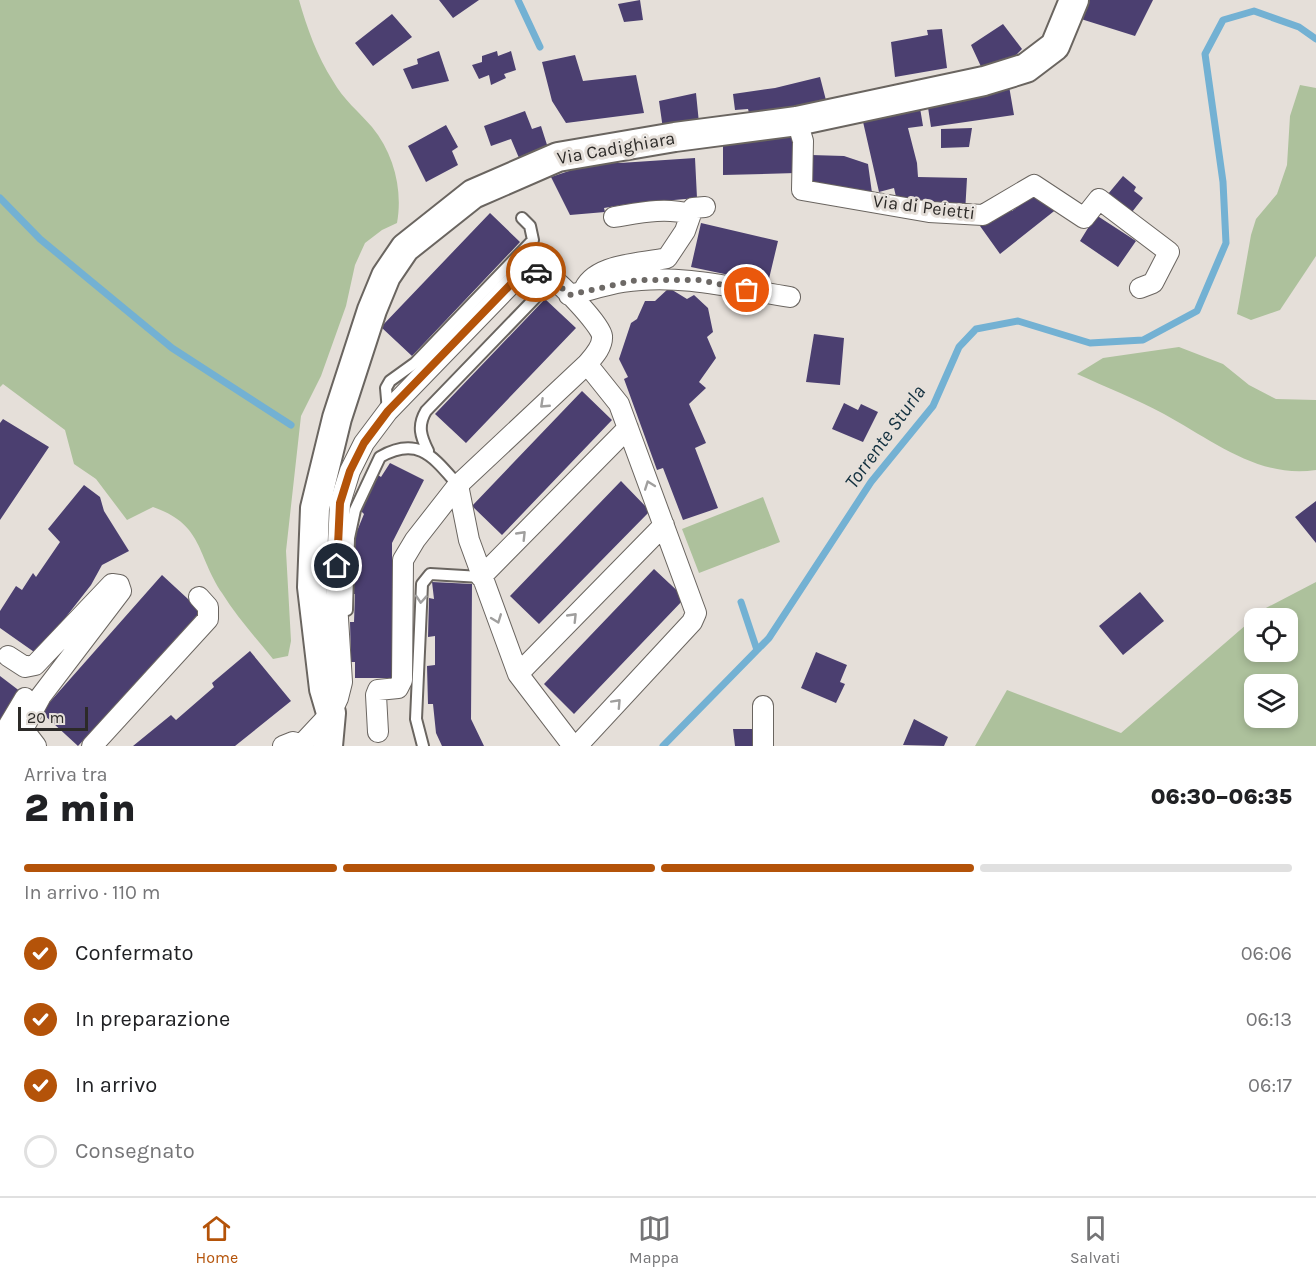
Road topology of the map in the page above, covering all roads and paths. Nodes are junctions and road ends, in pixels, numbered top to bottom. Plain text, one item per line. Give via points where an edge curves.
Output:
1 (1074, 0) edge
2 (797, 121) junction
3 (614, 217) dead end
4 (522, 218) dead end
5 (1140, 288) dead end
6 (539, 294) dead end
7 (576, 294) junction
8 (790, 297) dead end
9 (587, 364) junction
10 (388, 411) junction
11 (628, 428) junction
12 (428, 451) junction
13 (458, 485) junction
14 (663, 525) junction
15 (482, 577) junction
16 (199, 597) dead end
17 (84, 639) junction
18 (8, 656) dead end
19 (347, 658) dead end
20 (518, 674) junction
21 (763, 706) dead end
22 (331, 713) junction
23 (23, 729) junction
24 (378, 732) dead end
25 (0, 740) edge
26 (13, 746) edge
27 (36, 746) edge
28 (92, 746) edge
29 (304, 746) edge
30 (423, 746) edge
31 (575, 746) edge
32 (763, 746) edge

1 - 2 street, Via Cadighiara via 1055,46 1026,68 984,81
2 - 5 street, Via di Peietti via 803,141 802,190 929,212 983,215 1034,185 1084,218 1099,200 1169,252 1153,283
2 - 22 street, Via Cadighiara via 675,136 558,157 473,194 405,248 386,276 372,310 337,418 315,508 312,587 324,689
3 - 7 street via 698,210 667,258 598,273
4 - 10 lane via 530,226 533,240 416,363 390,381 386,388
6 - 12 lane via 421,418 420,432
7 - 8 street via 622,282 700,280
7 - 9 street via 600,329 600,345
7 - 10 street via 549,275 524,274
9 - 11 street via 619,404
9 -> 13 street
10 - 22 street via 364,443 340,503 336,587 342,682
14 -> 11 street
15 -> 11 street
12 - 13 lane
12 - 19 lane via 405,448 380,457 355,510 349,549
13 - 15 street via 468,540
13 - 24 street via 403,560 402,680 398,688 378,690 375,694
20 -> 14 street
31 -> 14 street via 695,618
15 -> 20 street
15 -> 30 lane via 430,574 422,584 416,719
16 - 28 street via 208,607 208,619
17 - 18 street via 121,591 119,585 112,584 35,665 25,667
17 - 23 street via 31,711
17 - 25 street via 70,642 30,690
20 - 31 street
21 - 32 street
22 - 29 street, Via Cadighiara
23 - 26 street
23 - 27 street

